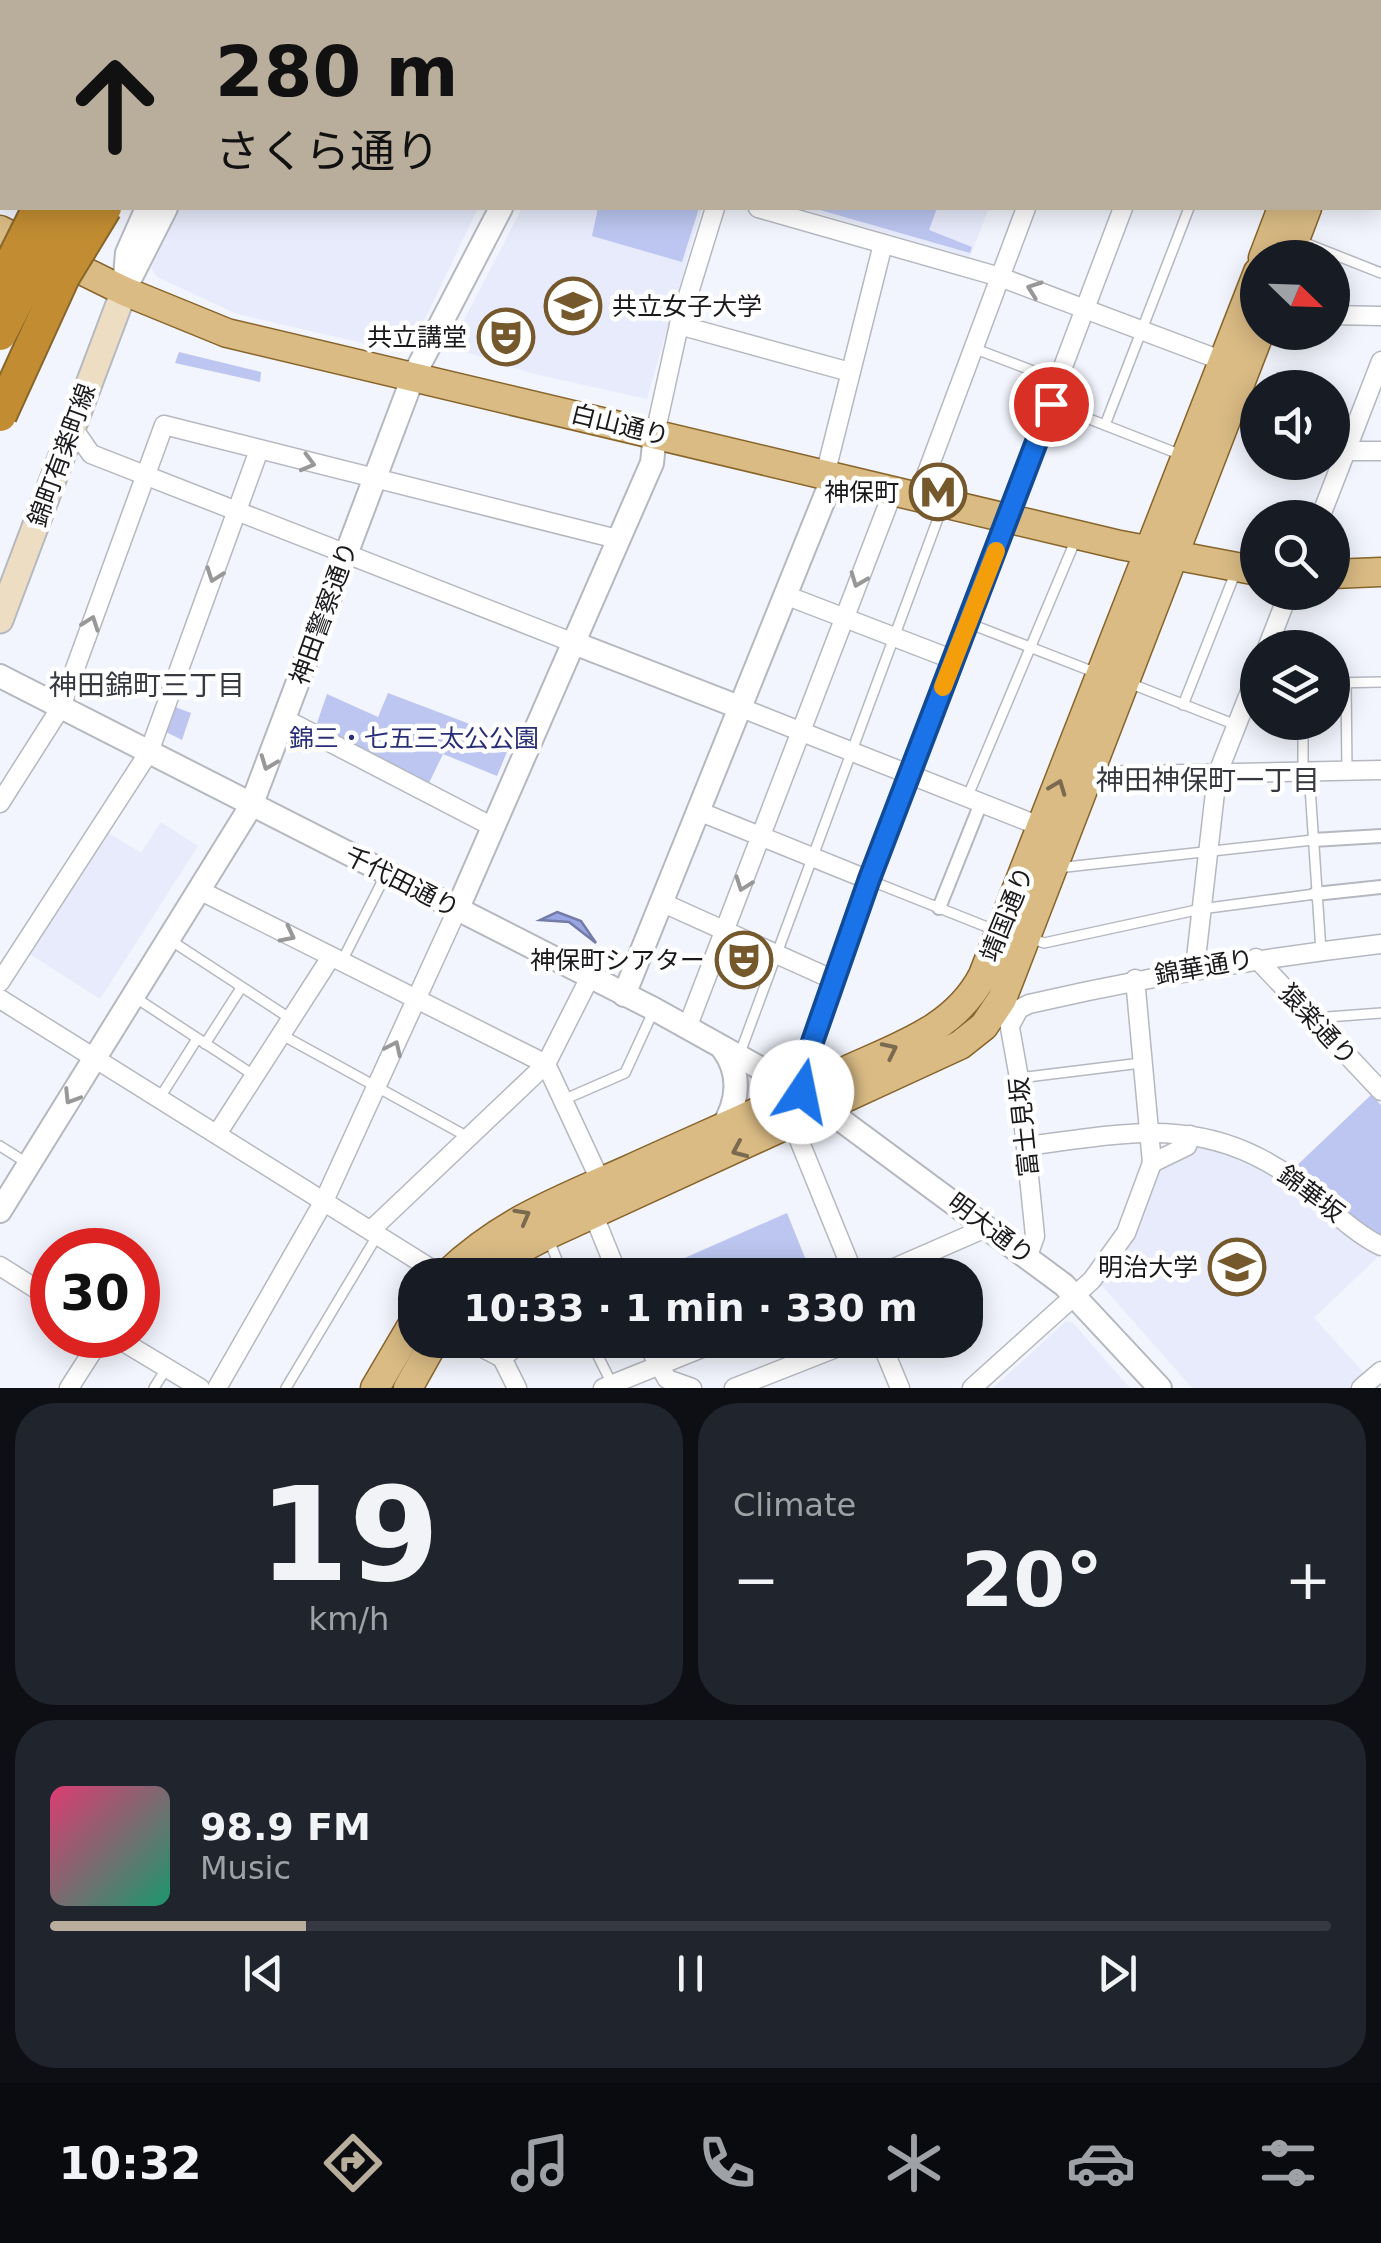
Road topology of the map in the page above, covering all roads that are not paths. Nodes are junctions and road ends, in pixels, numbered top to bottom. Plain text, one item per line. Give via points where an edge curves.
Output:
1 (38, 210) edge
2 (71, 210) edge
3 (71, 210) edge
4 (104, 210) edge
5 (146, 210) edge
6 (165, 210) edge
7 (500, 210) edge
8 (714, 210) edge
9 (765, 210) edge
10 (1025, 210) edge
11 (1122, 210) edge
12 (1188, 210) edge
13 (1281, 210) edge
14 (1306, 210) edge
15 (3, 232) edge
16 (1270, 240) edge
17 (1295, 240) edge
18 (883, 244) junction
19 (1350, 264) edge
20 (1381, 273) edge
21 (1000, 276) junction
22 (0, 286) edge
23 (124, 290) junction
24 (1086, 308) junction
25 (1350, 315) edge
26 (1381, 316) edge
27 (678, 326) junction
28 (1140, 328) junction
29 (1240, 328) edge
30 (0, 334) edge
31 (973, 348) junction
32 (1252, 350) edge
33 (1223, 360) junction
34 (1381, 361) edge
35 (850, 372) junction
36 (0, 376) edge
37 (413, 377) junction
38 (1059, 381) junction
39 (1051, 404) junction
40 (0, 415) edge
41 (1105, 425) junction
42 (73, 428) junction
43 (655, 434) junction
44 (1350, 442) edge
45 (259, 450) junction
46 (1381, 451) edge
47 (1350, 452) edge
48 (1186, 457) junction
49 (144, 475) junction
50 (829, 476) junction
51 (373, 480) junction
52 (919, 495) junction
53 (238, 512) junction
54 (1009, 516) junction
55 (1078, 534) junction
56 (617, 539) junction
57 (345, 554) junction
58 (1163, 554) junction
59 (1240, 569) edge
60 (1381, 572) edge
61 (1350, 573) edge
62 (1240, 585) edge
63 (785, 595) junction
64 (844, 618) junction
65 (0, 620) edge
66 (968, 623) junction
67 (892, 636) junction
68 (574, 642) junction
69 (1029, 646) junction
70 (954, 660) junction
71 (0, 676) edge
72 (1114, 679) junction
73 (1381, 682) edge
74 (1350, 683) edge
75 (1182, 705) junction
76 (60, 707) junction
77 (739, 707) junction
78 (1240, 716) edge
79 (284, 719) junction
80 (1236, 725) junction
81 (800, 731) junction
82 (1304, 740) edge
83 (1347, 740) edge
84 (849, 750) junction
85 (149, 752) junction
86 (1381, 770) edge
87 (1347, 771) junction
88 (1306, 772) junction
89 (1217, 774) junction
90 (910, 775) junction
91 (1089, 776) junction
92 (974, 800) junction
93 (0, 803) edge
94 (251, 806) junction
95 (698, 811) junction
96 (494, 827) junction
97 (1042, 828) junction
98 (760, 836) junction
99 (1381, 836) edge
100 (1313, 840) junction
101 (1206, 852) junction
102 (810, 856) junction
103 (1052, 869) junction
104 (386, 873) junction
105 (869, 880) junction
106 (1381, 887) edge
107 (201, 891) junction
108 (1315, 894) junction
109 (661, 902) junction
110 (939, 908) junction
111 (1201, 909) junction
112 (457, 910) junction
113 (726, 930) junction
114 (1013, 934) junction
115 (170, 940) junction
116 (1381, 944) edge
117 (1321, 951) junction
118 (776, 952) junction
119 (1256, 958) junction
120 (336, 960) junction
121 (1195, 967) junction
122 (983, 975) junction
123 (590, 976) junction
124 (1135, 979) junction
125 (834, 980) junction
126 (0, 982) edge
127 (242, 988) junction
128 (624, 995) junction
129 (134, 997) junction
130 (0, 999) edge
131 (416, 1000) junction
132 (1014, 1008) junction
133 (654, 1009) junction
134 (1381, 1013) edge
135 (1312, 1018) junction
136 (286, 1027) junction
137 (687, 1028) junction
138 (201, 1042) junction
139 (730, 1051) junction
140 (95, 1058) junction
141 (1142, 1063) junction
142 (546, 1064) junction
143 (255, 1076) junction
144 (1019, 1078) junction
145 (375, 1090) junction
146 (1381, 1091) edge
147 (802, 1092) junction
148 (158, 1098) junction
149 (563, 1100) junction
150 (828, 1110) junction
151 (794, 1126) junction
152 (722, 1128) junction
153 (1146, 1132) junction
154 (217, 1134) junction
155 (1190, 1134) junction
156 (468, 1137) junction
157 (0, 1146) edge
158 (1027, 1146) junction
159 (28, 1164) junction
160 (1152, 1164) junction
161 (601, 1182) junction
162 (324, 1200) junction
163 (0, 1211) edge
164 (594, 1216) junction
165 (988, 1227) junction
166 (375, 1231) junction
167 (547, 1235) junction
168 (1381, 1246) edge
169 (1028, 1256) junction
170 (417, 1258) edge
171 (464, 1258) edge
172 (504, 1258) edge
173 (556, 1258) edge
174 (611, 1258) edge
175 (847, 1258) edge
176 (917, 1258) edge
177 (0, 1266) edge
178 (30, 1285) edge
179 (1076, 1296) junction
180 (398, 1356) edge
181 (88, 1358) edge
182 (150, 1358) edge
183 (425, 1358) edge
184 (502, 1358) edge
185 (597, 1358) edge
186 (653, 1358) edge
187 (679, 1358) edge
188 (810, 1358) edge
189 (888, 1358) edge
190 (657, 1367) junction
191 (166, 1368) junction
192 (1381, 1371) edge
193 (384, 1385) edge
194 (607, 1386) edge
195 (69, 1388) edge
196 (154, 1388) edge
197 (200, 1388) edge
198 (216, 1388) edge
199 (286, 1388) edge
200 (408, 1388) edge
201 (518, 1388) edge
202 (692, 1388) edge
203 (734, 1388) edge
204 (900, 1388) edge
205 (972, 1388) edge
206 (1160, 1388) edge
207 (1361, 1388) edge

1 - 22 highway, bridge
2 - 30 highway, bridge via 31,268
3 - 36 highway, bridge
4 - 40 highway, bridge via 63,277
5 - 23 street via 128,253
6 - 23 street
7 - 37 street, 神田警察通り
8 - 27 street
9 - 18 street
10 - 21 street
11 - 24 street
12 - 28 lane
13 - 16 main road
14 - 17 main road
15 - 23 main road, 白山通り, bridge
18 - 21 street
18 - 35 street
19 - 20 lane
24 -> 21 street
21 - 31 street
23 - 37 main road, 白山通り via 227,333
23 - 42 main road, 錦町有楽町線
24 - 28 street
24 - 38 street
25 - 26 street
27 - 35 street
27 - 43 street
28 - 33 street
28 - 41 lane
29 - 33 main road, 靖国通り
31 - 38 lane
31 - 52 street
32 - 58 main road, 靖国通り
33 - 48 main road, 靖国通り
34 - 44 street
35 - 50 street
37 - 43 main road, 白山通り
37 - 51 street, 神田警察通り
38 - 39 street
39 - 41 lane
39 - 54 street
41 - 48 lane
42 - 49 street via 91,454
42 - 65 main road, 錦町有楽町線
43 - 50 main road, 白山通り
43 - 56 street via 652,462
45 - 49 street via 164,425
45 -> 51 street
45 - 53 street
46 - 47 street
48 - 58 main road, 靖国通り
49 - 53 street
76 -> 49 street
50 - 52 main road, 白山通り
50 - 63 street
51 - 56 street
51 - 57 street, 神田警察通り
52 - 54 main road, 白山通り
52 -> 64 street
52 - 67 lane
53 - 57 street
53 -> 85 street
54 - 55 main road, 白山通り
54 - 66 street
55 - 58 main road, 白山通り
55 - 69 lane
56 - 68 street
57 - 68 street
57 - 79 street, 神田警察通り
58 - 59 main road, 白山通り
58 - 72 main road, 靖国通り
60 - 61 main road
62 - 75 lane
63 - 64 street
63 - 77 street
64 - 67 street
64 - 81 street
66 - 69 lane
66 - 70 street
67 - 70 street
67 - 84 lane
68 - 77 street
68 - 96 street
69 - 72 lane
69 - 92 lane
70 - 90 street
71 - 76 street, 千代田通り
72 - 75 lane
72 - 91 main road, 靖国通り
97 -> 72 main road, 靖国通り
73 - 74 lane
75 - 80 lane
76 - 85 street, 千代田通り
76 - 93 street
77 - 81 street
77 - 95 street
78 - 80 street
79 -> 94 street, 神田警察通り
79 - 96 street
80 - 89 street
81 - 84 street
81 - 98 street
82 - 88 lane
83 - 87 lane
84 - 90 street
84 - 102 lane
85 - 94 street, 千代田通り
85 - 126 street
86 - 87 street
87 - 88 street
88 - 89 street
88 - 100 lane
89 - 91 street
89 - 101 street
90 - 92 street
90 - 105 street
91 - 103 main road, 靖国通り
92 - 97 street
92 - 110 street
94 - 104 street, 千代田通り
94 - 107 street, 神田警察通り
95 - 98 street
95 - 109 street
96 - 112 street
97 - 114 main road, 靖国通り
98 - 102 street
98 -> 113 street
99 - 100 street
100 - 101 lane
100 - 108 lane
101 - 103 lane
101 - 111 street
102 - 105 street
102 - 118 lane
103 - 114 main road, 靖国通り
104 - 112 street, 千代田通り
104 - 120 lane
105 - 110 lane
105 - 125 street
106 - 108 street
107 - 115 street, 神田警察通り
107 -> 120 street
108 - 111 lane
108 - 117 lane
109 - 113 street
109 - 128 street
110 - 114 lane
111 - 114 lane via 1044,942
111 - 121 street
112 - 123 street, 千代田通り
112 - 131 street
113 - 118 street
113 - 137 street
114 - 122 main road, 靖国通り
114 - 132 main road, 靖国通り
115 - 127 lane
115 - 129 street, 神田警察通り
116 - 117 street, 錦華通り
117 - 119 street, 錦華通り
118 - 125 street
118 - 139 lane
119 - 121 street, 錦華通り
119 - 135 street, 猿楽通り
120 - 131 street
120 - 136 street
121 - 124 street, 錦華通り
122 - 132 street
147 -> 122 main road, 靖国通り via 952,1018
123 - 128 street, 千代田通り
123 - 142 street
124 - 132 street, 錦華通り
124 - 141 street
125 - 147 street
127 - 136 lane
127 - 138 lane
128 - 133 street, 千代田通り
129 - 138 lane
129 - 140 street, 神田警察通り
130 - 140 street
131 - 142 street
145 -> 131 street
132 - 144 street, 富士見坂
132 - 150 main road, 靖国通り via 972,1038
133 - 137 street, 千代田通り
133 - 149 lane via 625,1073
134 - 135 lane
135 - 146 street, 猿楽通り
136 - 143 street
136 - 145 lane
137 - 139 street, 千代田通り
138 - 143 lane
138 - 148 lane
139 - 147 street, 千代田通り
139 - 152 street via 736,1094
140 - 148 street
140 -> 159 street, 神田警察通り
141 - 144 lane
141 - 153 street
142 - 149 street
142 - 156 street
143 - 154 street
144 - 158 street, 富士見坂
145 - 156 lane
145 - 162 street
147 - 150 street, 明大通り
147 - 152 main road, 靖国通り
148 - 154 street
149 - 161 street
150 - 151 main road, 靖国通り
150 - 165 street, 明大通り
151 -> 164 main road, 靖国通り
151 - 175 street
152 - 161 main road, 靖国通り
153 - 155 street, 錦華坂
153 - 158 street, 錦華坂
153 - 160 street
154 - 162 street
155 - 160 street via 1186,1146
155 - 168 street, 錦華坂 via 1238,1148 1294,1180
156 - 166 street
157 - 159 lane
158 - 169 street, 富士見坂 via 1035,1236
159 - 163 street, 神田警察通り
160 - 179 street via 1126,1232
171 -> 161 main road, 靖国通り via 498,1230
162 - 166 street
162 - 198 street
164 - 167 main road, 靖国通り
164 - 174 street
165 - 169 street, 明大通り
165 - 176 street
166 - 170 street
166 - 199 lane
167 - 172 main road, 靖国通り
167 - 173 lane
169 - 179 street, 明大通り
177 - 178 street
179 - 205 street
179 - 206 street, 明大通り
180 - 193 main road
181 - 195 street
182 - 191 street
183 - 200 main road
184 - 201 street
185 - 194 lane
186 - 190 street
187 - 190 street
188 - 203 street
189 - 204 street
190 - 194 street
190 - 202 street via 666,1379
191 - 196 lane
191 - 197 street
192 - 207 street

